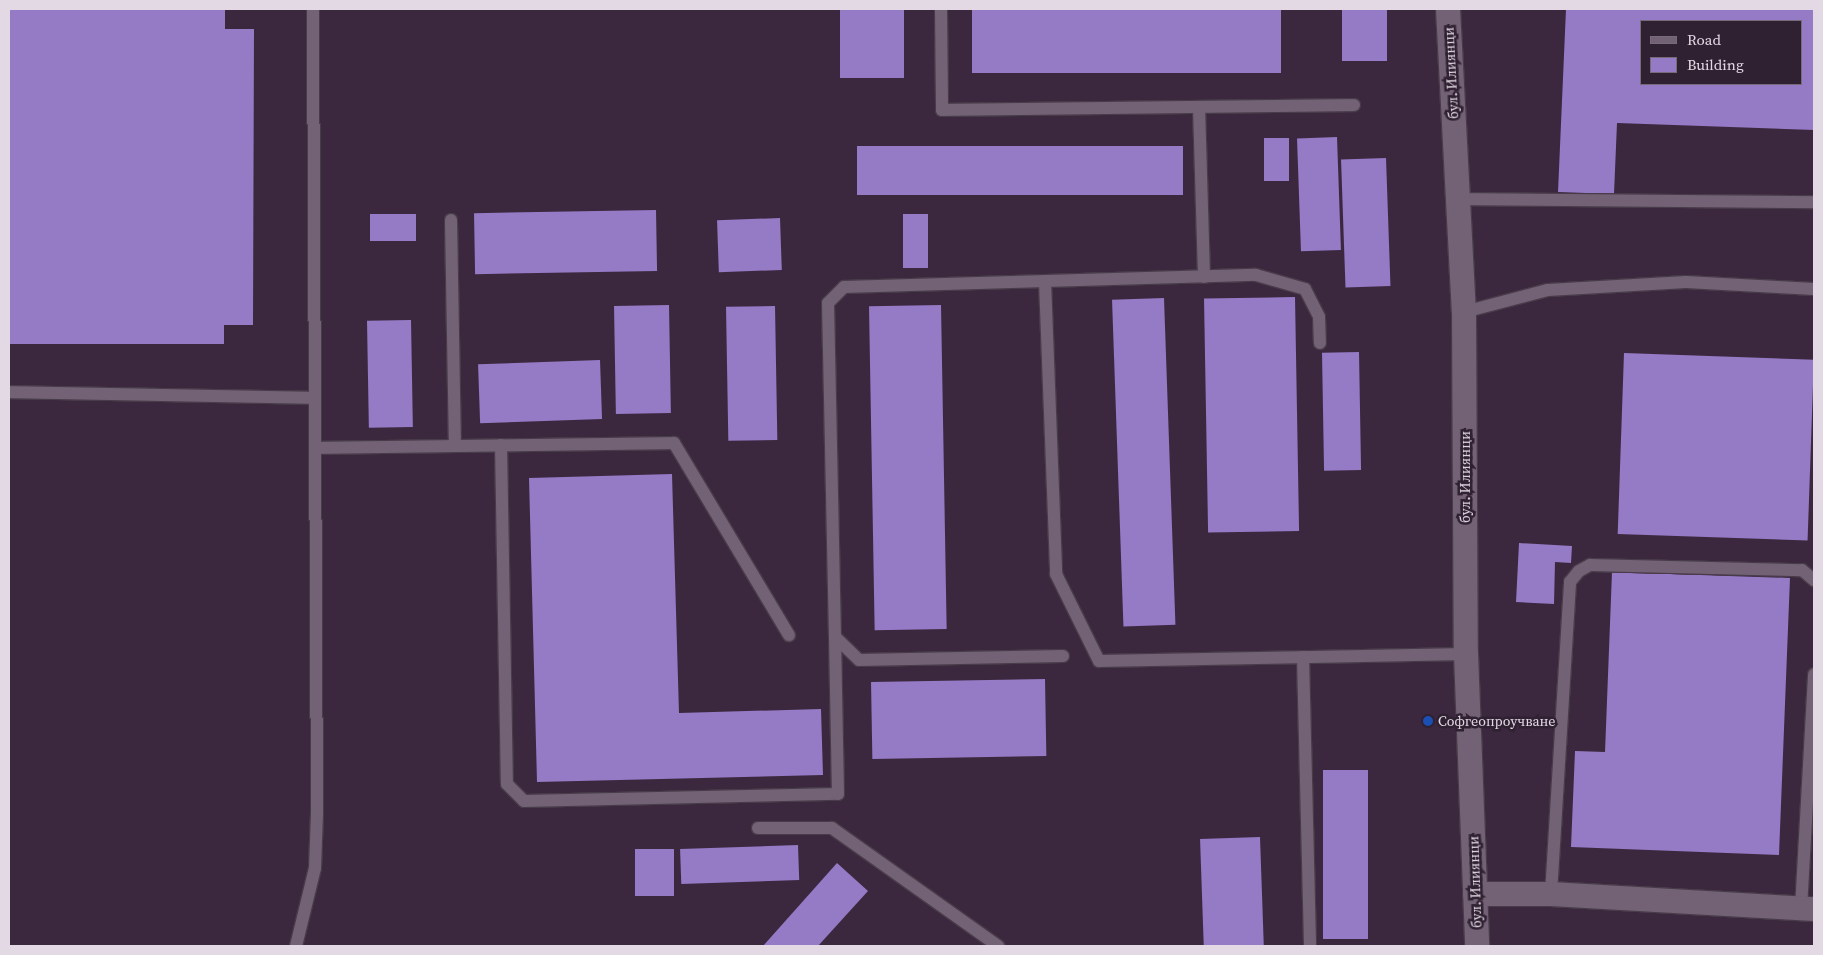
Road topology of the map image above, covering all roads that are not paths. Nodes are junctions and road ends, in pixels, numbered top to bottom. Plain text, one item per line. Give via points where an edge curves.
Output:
1 (313, 9) edge
2 (941, 9) edge
3 (1448, 9) edge
4 (1354, 105) dead end
5 (1199, 107) junction
6 (1458, 200) junction
7 (1814, 202) edge
8 (451, 220) dead end
9 (1204, 277) junction
10 (1045, 282) junction
11 (1814, 288) edge
12 (1464, 312) junction
13 (1320, 343) dead end
14 (9, 392) edge
15 (315, 398) junction
16 (500, 445) junction
17 (455, 446) junction
18 (316, 448) junction
19 (1814, 580) edge
20 (789, 634) dead end
21 (835, 637) junction
22 (1466, 654) junction
23 (1063, 656) dead end
24 (1303, 657) junction
25 (1814, 674) edge
26 (758, 828) dead end
27 (1475, 894) junction
28 (1551, 894) junction
29 (1807, 909) edge
30 (296, 946) edge
31 (998, 946) edge
32 (1310, 946) edge
33 (1477, 946) edge

1 - 15 lane
2 - 5 lane via 942,110
3 - 6 street, бул. Илиянци
4 - 5 lane
5 - 9 lane
6 - 7 lane
6 - 12 street, бул. Илиянци
8 - 17 lane
9 - 10 lane
9 - 13 lane via 1256,274 1305,290 1319,317
10 - 21 lane via 844,287 828,303
10 - 24 lane via 1056,574 1099,661
11 - 12 lane via 1686,282 1548,290
12 - 22 street, бул. Илиянци
14 - 15 lane
15 - 18 lane
16 - 17 lane
16 - 20 lane via 674,443
16 - 21 lane via 507,784 524,801 838,794
17 - 18 lane
18 - 30 lane via 315,868
19 - 28 lane via 1802,570 1590,565 1579,571 1570,582
21 - 23 lane via 859,660
22 - 24 lane
22 - 27 street, бул. Илиянци
24 - 32 lane
25 - 29 lane
26 - 31 lane via 832,828
27 - 28 street
27 - 33 street, бул. Илиянци
28 - 29 street

